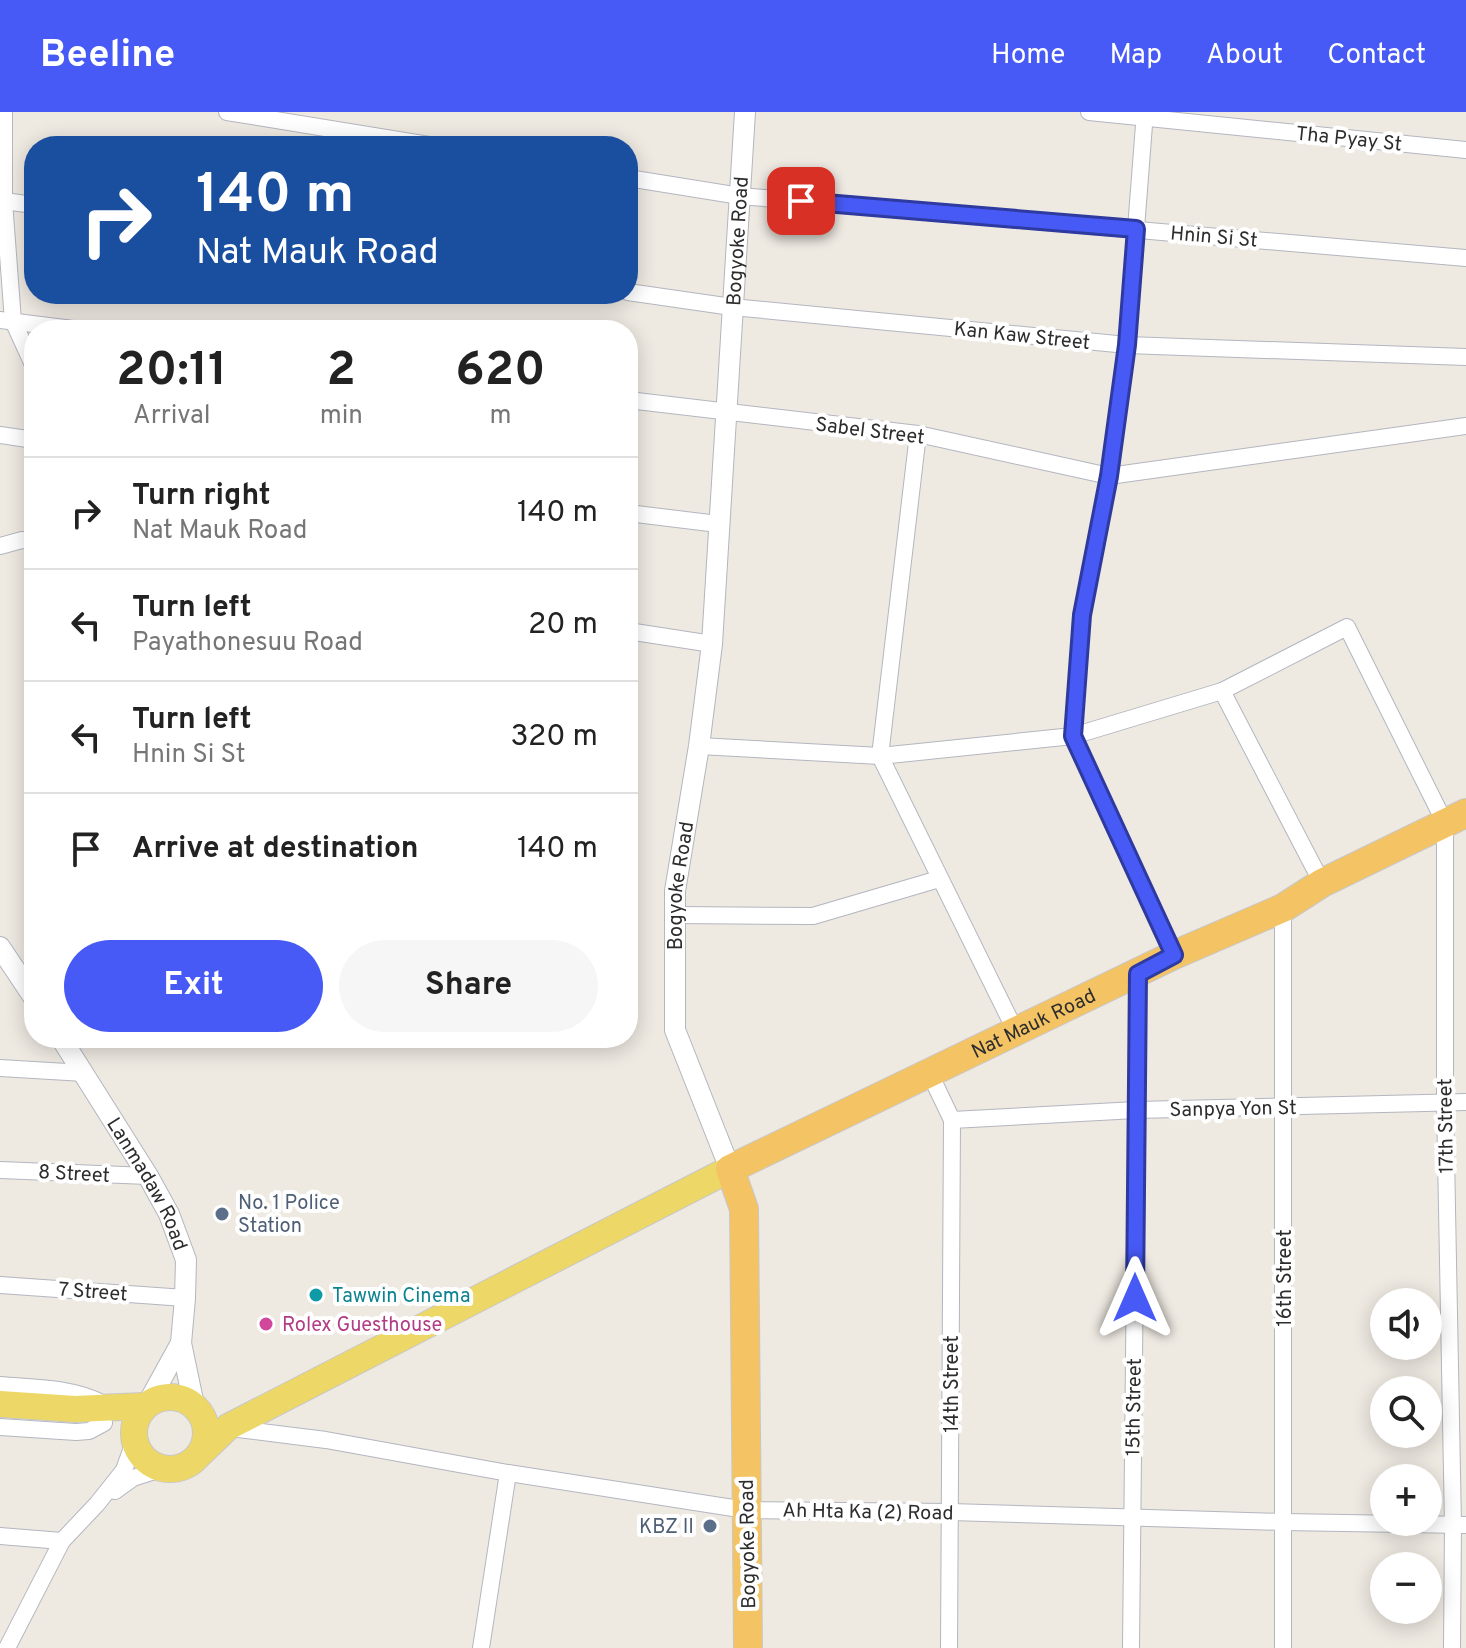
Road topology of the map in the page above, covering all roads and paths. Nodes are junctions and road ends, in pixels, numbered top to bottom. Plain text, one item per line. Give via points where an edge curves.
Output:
1 (4, 112) edge
2 (227, 112) edge
3 (745, 112) edge
4 (1089, 112) edge
5 (1144, 114) edge
6 (374, 136) edge
7 (1466, 150) edge
8 (638, 180) edge
9 (740, 196) junction
10 (4, 201) junction
11 (24, 204) edge
12 (1136, 229) junction
13 (1466, 258) edge
14 (638, 293) edge
15 (732, 307) junction
16 (6, 320) edge
17 (1127, 345) junction
18 (24, 350) edge
19 (1466, 357) edge
20 (638, 401) edge
21 (725, 412) junction
22 (1466, 426) edge
23 (918, 434) junction
24 (0, 435) edge
25 (24, 439) edge
26 (1109, 476) junction
27 (638, 514) edge
28 (718, 524) junction
29 (24, 540) edge
30 (0, 546) edge
31 (638, 633) edge
32 (712, 644) junction
33 (1222, 691) junction
34 (1073, 736) junction
35 (699, 746) junction
36 (880, 756) junction
37 (1456, 818) edge
38 (939, 879) junction
39 (1322, 883) junction
40 (1283, 908) junction
41 (675, 915) junction
42 (1, 950) edge
43 (1174, 955) junction
44 (1138, 974) junction
45 (24, 983) edge
46 (1016, 1032) junction
47 (68, 1048) edge
48 (0, 1068) edge
49 (84, 1073) junction
50 (930, 1074) junction
51 (1466, 1102) edge
52 (1445, 1103) junction
53 (1284, 1107) junction
54 (1136, 1110) junction
55 (952, 1120) junction
56 (730, 1169) junction
57 (0, 1170) edge
58 (148, 1176) junction
59 (0, 1285) edge
60 (185, 1298) junction
61 (181, 1343) junction
62 (0, 1385) edge
63 (282, 1401) junction
64 (0, 1404) edge
65 (146, 1405) junction
66 (196, 1406) junction
67 (107, 1416) junction
68 (0, 1427) edge
69 (228, 1427) junction
70 (134, 1438) junction
71 (201, 1453) junction
72 (161, 1469) junction
73 (508, 1473) junction
74 (97, 1504) junction
75 (746, 1510) junction
76 (950, 1512) junction
77 (1132, 1516) junction
78 (1283, 1522) junction
79 (1459, 1525) edge
80 (0, 1536) edge
81 (62, 1541) junction
82 (7, 1648) edge
83 (481, 1648) edge
84 (748, 1648) edge
85 (949, 1648) edge
86 (1131, 1648) edge
87 (1283, 1648) edge
88 (1452, 1648) edge

1 - 10 street
2 - 6 street
3 - 9 street, Bogyoke Road
4 - 5 street, Tha Pyay St
5 - 7 street, Tha Pyay St
5 - 12 street
8 - 9 street, Hnin Si St
9 - 12 street, Hnin Si St
9 - 15 street, Bogyoke Road
10 - 11 street
10 - 16 street
12 - 13 street, Hnin Si St
12 - 17 street
14 - 15 street, Kan Kaw Street
15 - 17 street, Kan Kaw Street
15 - 21 street, Bogyoke Road
16 - 18 street
17 - 19 street, Kan Kaw Street
17 - 26 street
20 - 21 street, Sabel Street
21 - 23 street, Sabel Street
21 - 28 street, Bogyoke Road
22 - 26 street
23 - 26 street, Sabel Street
23 - 36 street
24 - 25 street
26 - 34 street via 1082,615
27 - 28 street
28 - 32 street, Bogyoke Road
29 - 30 street
31 - 32 street
32 - 35 street, Bogyoke Road
33 - 34 street
33 - 37 street, 17th Street via 1347,627
33 - 39 street
34 - 36 street
34 - 43 street
35 - 36 street
35 - 41 street, Bogyoke Road
36 - 38 street
37 - 39 highway, Nat Mauk Road
37 - 52 street, 17th Street
38 - 41 street via 813,916
38 - 46 street
39 - 40 highway, Nat Mauk Road
40 - 43 highway, Nat Mauk Road
40 - 53 street, 16th Street
41 - 56 street, Bogyoke Road via 675,1030
42 - 45 street
43 - 44 highway, Nat Mauk Road
44 - 46 highway, Nat Mauk Road
44 - 54 street, 15th Street
46 - 50 highway, Nat Mauk Road
47 - 49 street, Lanmadaw Road
48 - 49 street
49 - 58 street, Lanmadaw Road
50 - 55 street
50 - 56 highway, Nat Mauk Road
51 - 52 street, Sanpya Yon St
52 - 53 street, Sanpya Yon St
52 - 79 street, 17th Street
53 - 54 street, Sanpya Yon St
53 - 78 street, 16th Street
54 - 55 street, Sanpya Yon St
54 - 77 street, 15th Street
55 - 76 street, 14th Street
56 - 63 main road
56 - 75 highway, Bogyoke Road via 744,1209
57 - 58 street, 8 Street
58 - 60 street, Lanmadaw Road via 186,1260
59 - 60 street, 7 Street
60 - 61 street, Lanmadaw Road
61 - 65 street, Lanmadaw Road
61 - 66 street, Lanmadaw Road
62 - 67 street via 75,1393
63 - 66 main road via 223,1411
63 - 69 main road
64 - 67 main road
65 - 66 main road via 180,1397
65 - 67 main road
65 - 70 main road via 136,1419
66 - 71 main road via 206,1422
67 - 68 street via 89,1431
67 - 70 main road
69 - 71 main road
69 - 73 street, Ah Hta Ka (2) Road
70 - 72 main road via 144,1459
70 - 74 street via 124,1470
71 - 72 main road via 184,1467
72 - 74 street via 133,1478
73 - 75 street, Ah Hta Ka (2) Road
73 - 83 street
74 - 81 street
75 - 76 street, Ah Hta Ka (2) Road
75 - 84 highway, Bogyoke Road
76 - 77 street, Ah Hta Ka (2) Road
76 - 85 street, 14th Street
77 - 78 street, Ah Hta Ka (2) Road
77 - 86 street, 15th Street
78 - 79 street, Ah Hta Ka (2) Road
78 - 87 street, 16th Street
79 - 88 street, 17th Street
80 - 81 street
81 - 82 street

